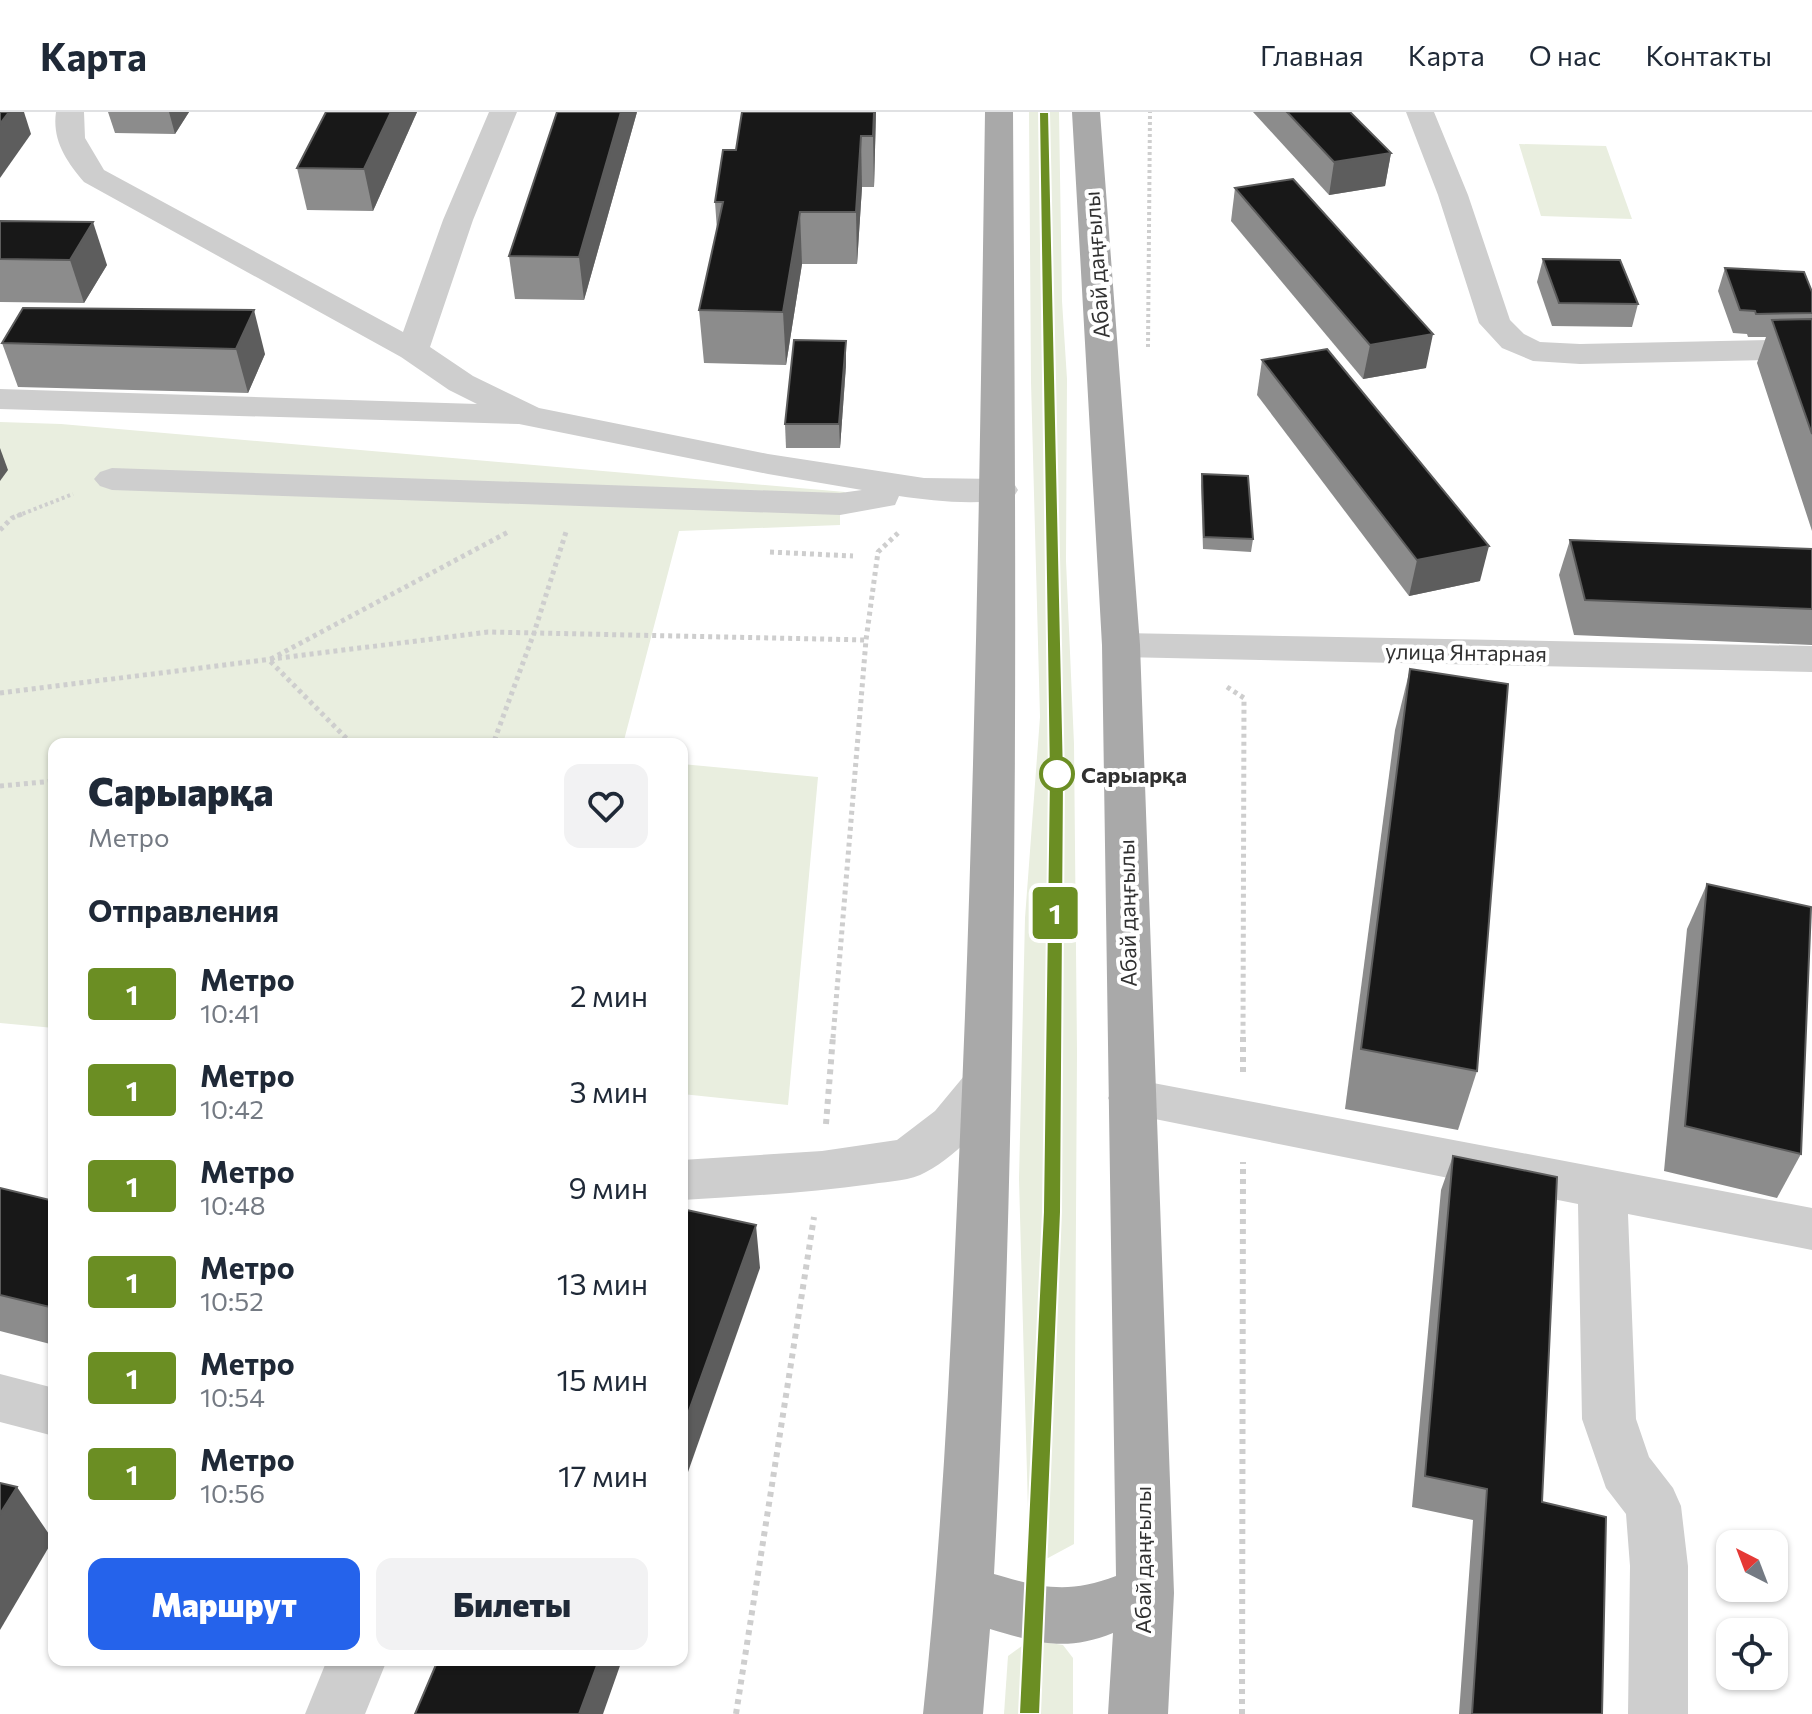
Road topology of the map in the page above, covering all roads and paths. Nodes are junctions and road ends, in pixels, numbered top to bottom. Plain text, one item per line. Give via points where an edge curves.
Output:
1 (70, 112) edge
2 (503, 112) edge
3 (999, 112) edge
4 (1086, 112) edge
5 (1150, 112) edge
6 (1420, 112) edge
7 (1148, 349) dead end
8 (1812, 349) edge
9 (413, 350) junction
10 (0, 399) edge
11 (529, 416) junction
12 (112, 479) joint
13 (924, 489) junction
14 (1000, 490) junction
15 (578, 495) junction
16 (909, 523) dead end
17 (0, 530) edge
18 (770, 552) dead end
19 (853, 556) dead end
20 (534, 633) junction
21 (866, 640) junction
22 (1121, 645) junction
23 (1165, 646) junction
24 (1812, 659) edge
25 (269, 660) junction
26 (0, 693) edge
27 (346, 738) edge
28 (495, 738) edge
29 (48, 782) edge
30 (0, 786) edge
31 (986, 1083) junction
32 (1132, 1098) junction
33 (1243, 1119) junction
34 (822, 1171) junction
35 (688, 1180) edge
36 (1602, 1188) junction
37 (1812, 1229) edge
38 (0, 1398) edge
39 (48, 1410) edge
40 (1145, 1593) junction
41 (966, 1594) junction
42 (355, 1666) edge
43 (335, 1714) edge
44 (736, 1714) edge
45 (953, 1714) edge
46 (1138, 1714) edge
47 (1242, 1714) edge
48 (1658, 1714) edge

1 - 9 street via 66,129 94,176
2 - 9 street
3 - 14 main road
4 - 22 main road, Абай даңғылы
5 - 7 path
6 - 8 street via 1495,323 1513,341 1533,351 1580,354
9 - 11 street via 461,383
10 - 11 street
11 - 13 street
12 - 15 street
12 - 17 path via 12,518
13 - 14 street
13 - 15 street via 840,504
14 - 31 main road
15 - 20 path
15 - 25 path
16 - 21 path via 878,552
18 - 19 path
20 - 21 path
20 - 25 path via 488,632
20 - 28 path
21 - 34 path
22 - 23 street, улица Янтарная
22 - 32 main road, Абай даңғылы
23 - 24 street, улица Янтарная
23 - 33 path via 1244,698
25 - 26 path
25 - 27 path
29 - 30 path
31 - 34 street via 952,1125 909,1158
31 - 41 main road
32 - 33 street
32 - 40 main road, Абай даңғылы
33 - 36 street
33 - 47 path
34 - 35 street
34 - 44 path
36 - 37 street
36 - 48 street via 1609,1419 1626,1470 1653,1506 1659,1566
38 - 39 street
40 - 41 main road via 1088,1615 1043,1617
40 - 46 main road, Абай даңғылы
41 - 45 main road
42 - 43 street

